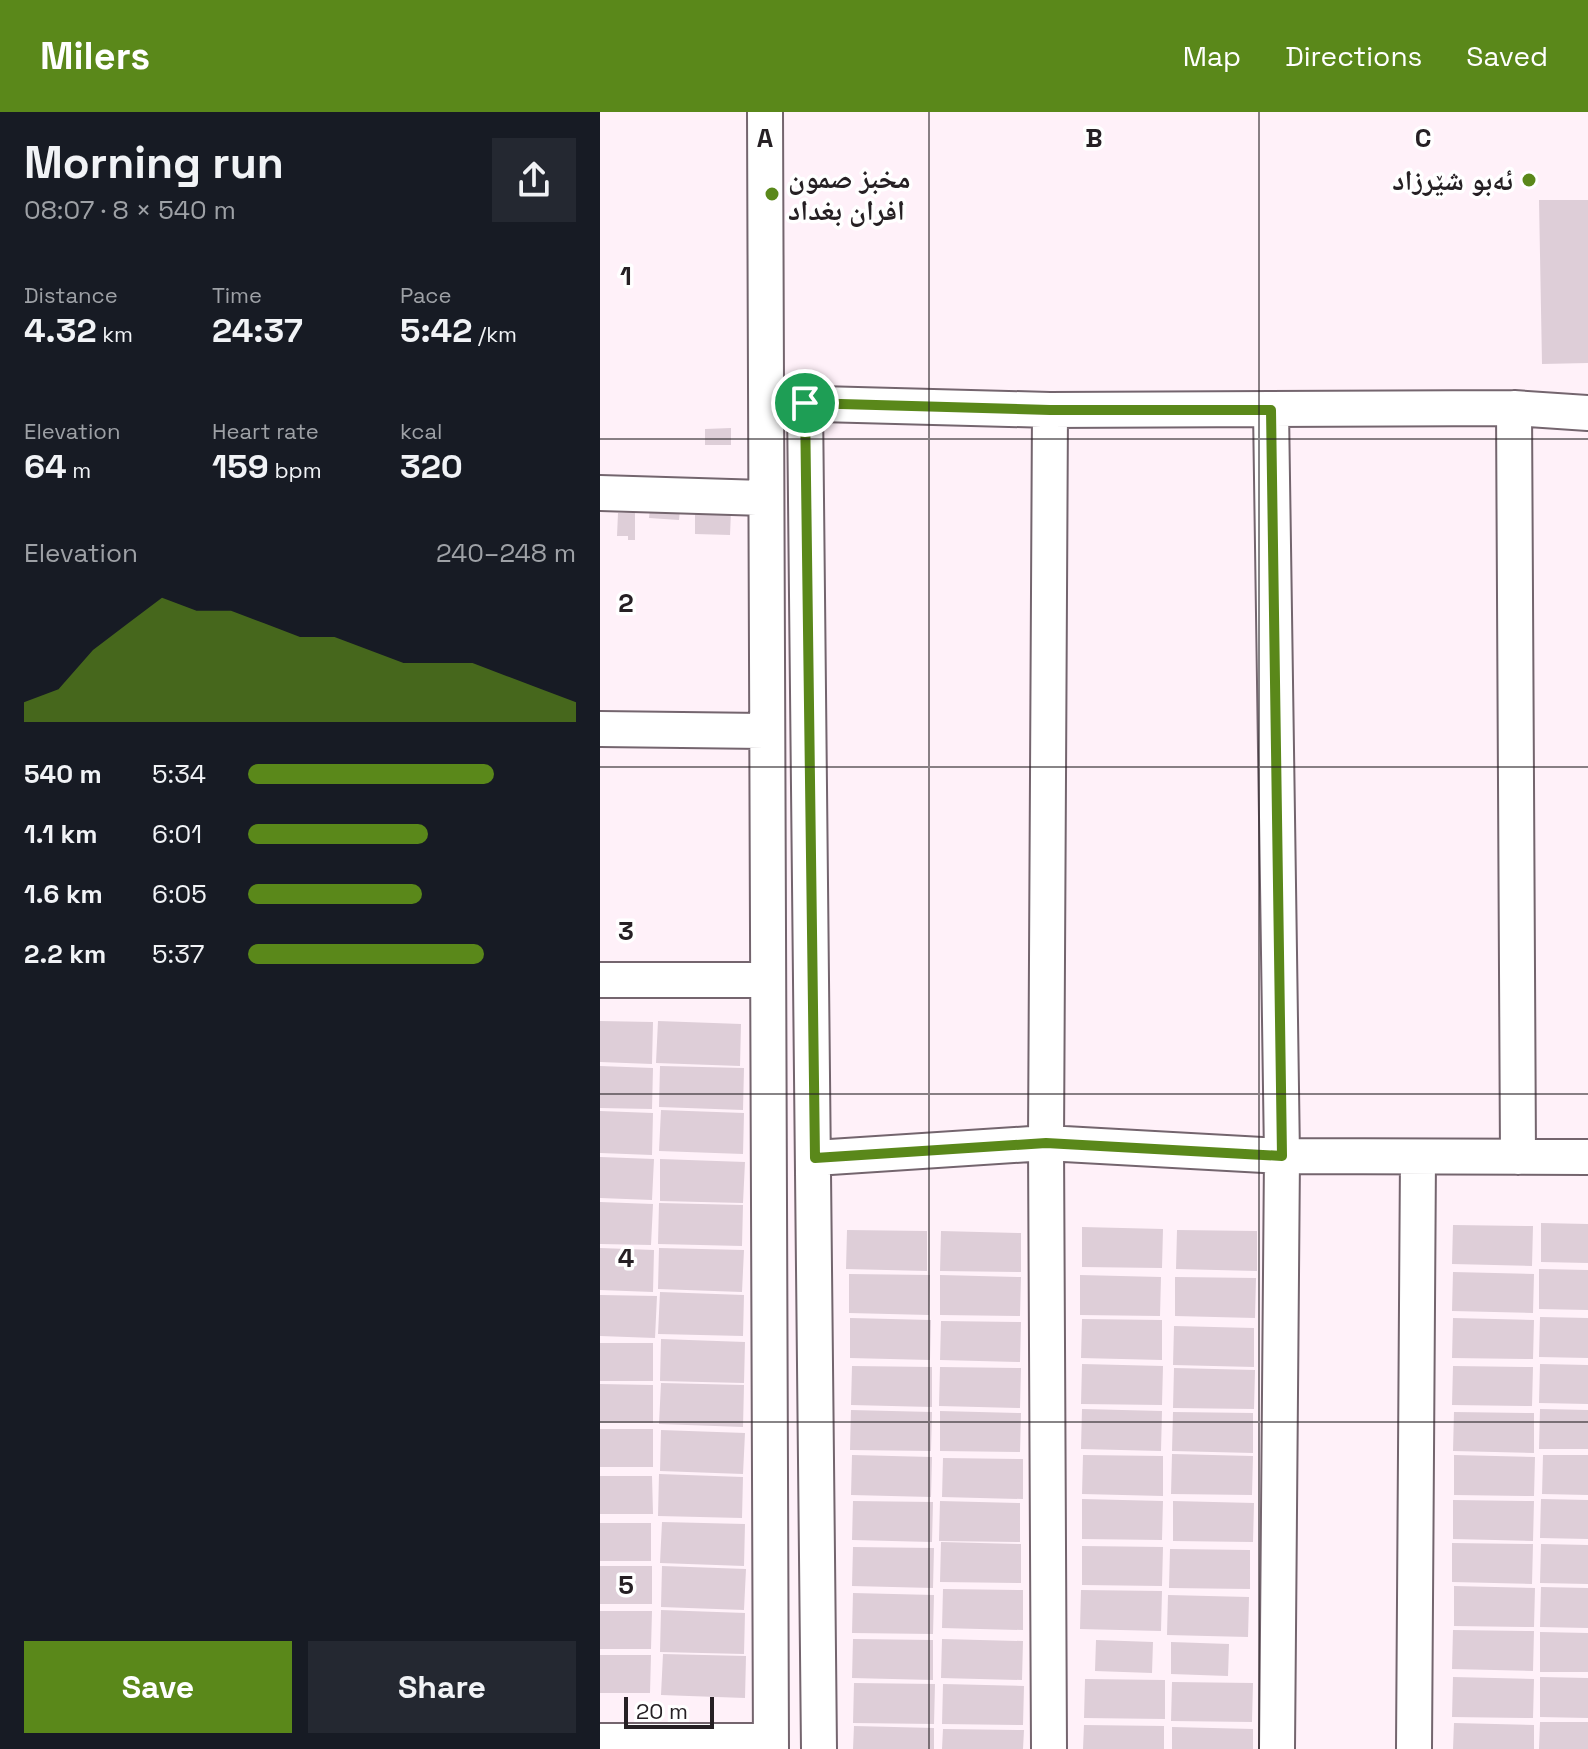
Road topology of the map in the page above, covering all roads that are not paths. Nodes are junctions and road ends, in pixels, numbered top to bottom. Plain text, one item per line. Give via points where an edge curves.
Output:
1 (765, 112) edge
2 (766, 403) junction
3 (805, 403) junction
4 (1514, 408) junction
5 (1050, 410) junction
6 (1271, 410) junction
7 (1588, 413) edge
8 (600, 493) edge
9 (766, 498) junction
10 (600, 729) edge
11 (767, 731) junction
12 (600, 980) edge
13 (768, 980) junction
14 (1046, 1143) junction
15 (1282, 1156) junction
16 (1418, 1157) junction
17 (1518, 1157) junction
18 (1588, 1157) edge
19 (815, 1158) junction
20 (600, 1741) edge
21 (771, 1745) edge
22 (819, 1749) edge
23 (1049, 1749) edge
24 (1277, 1749) edge
25 (1414, 1749) edge

1 - 2 street
2 - 3 street
2 - 9 street
3 - 5 street
3 - 19 street
4 - 6 street
4 - 7 street
4 - 17 street
5 - 6 street
5 - 14 street
6 - 15 street
8 - 9 street
9 - 11 street
10 - 11 street
11 - 13 street
12 - 13 street
13 - 21 street
14 - 15 street
14 - 19 street
14 - 23 street
15 - 16 street
15 - 24 street
16 - 17 street
16 - 25 street
17 - 18 street
19 - 22 street
20 - 21 street

